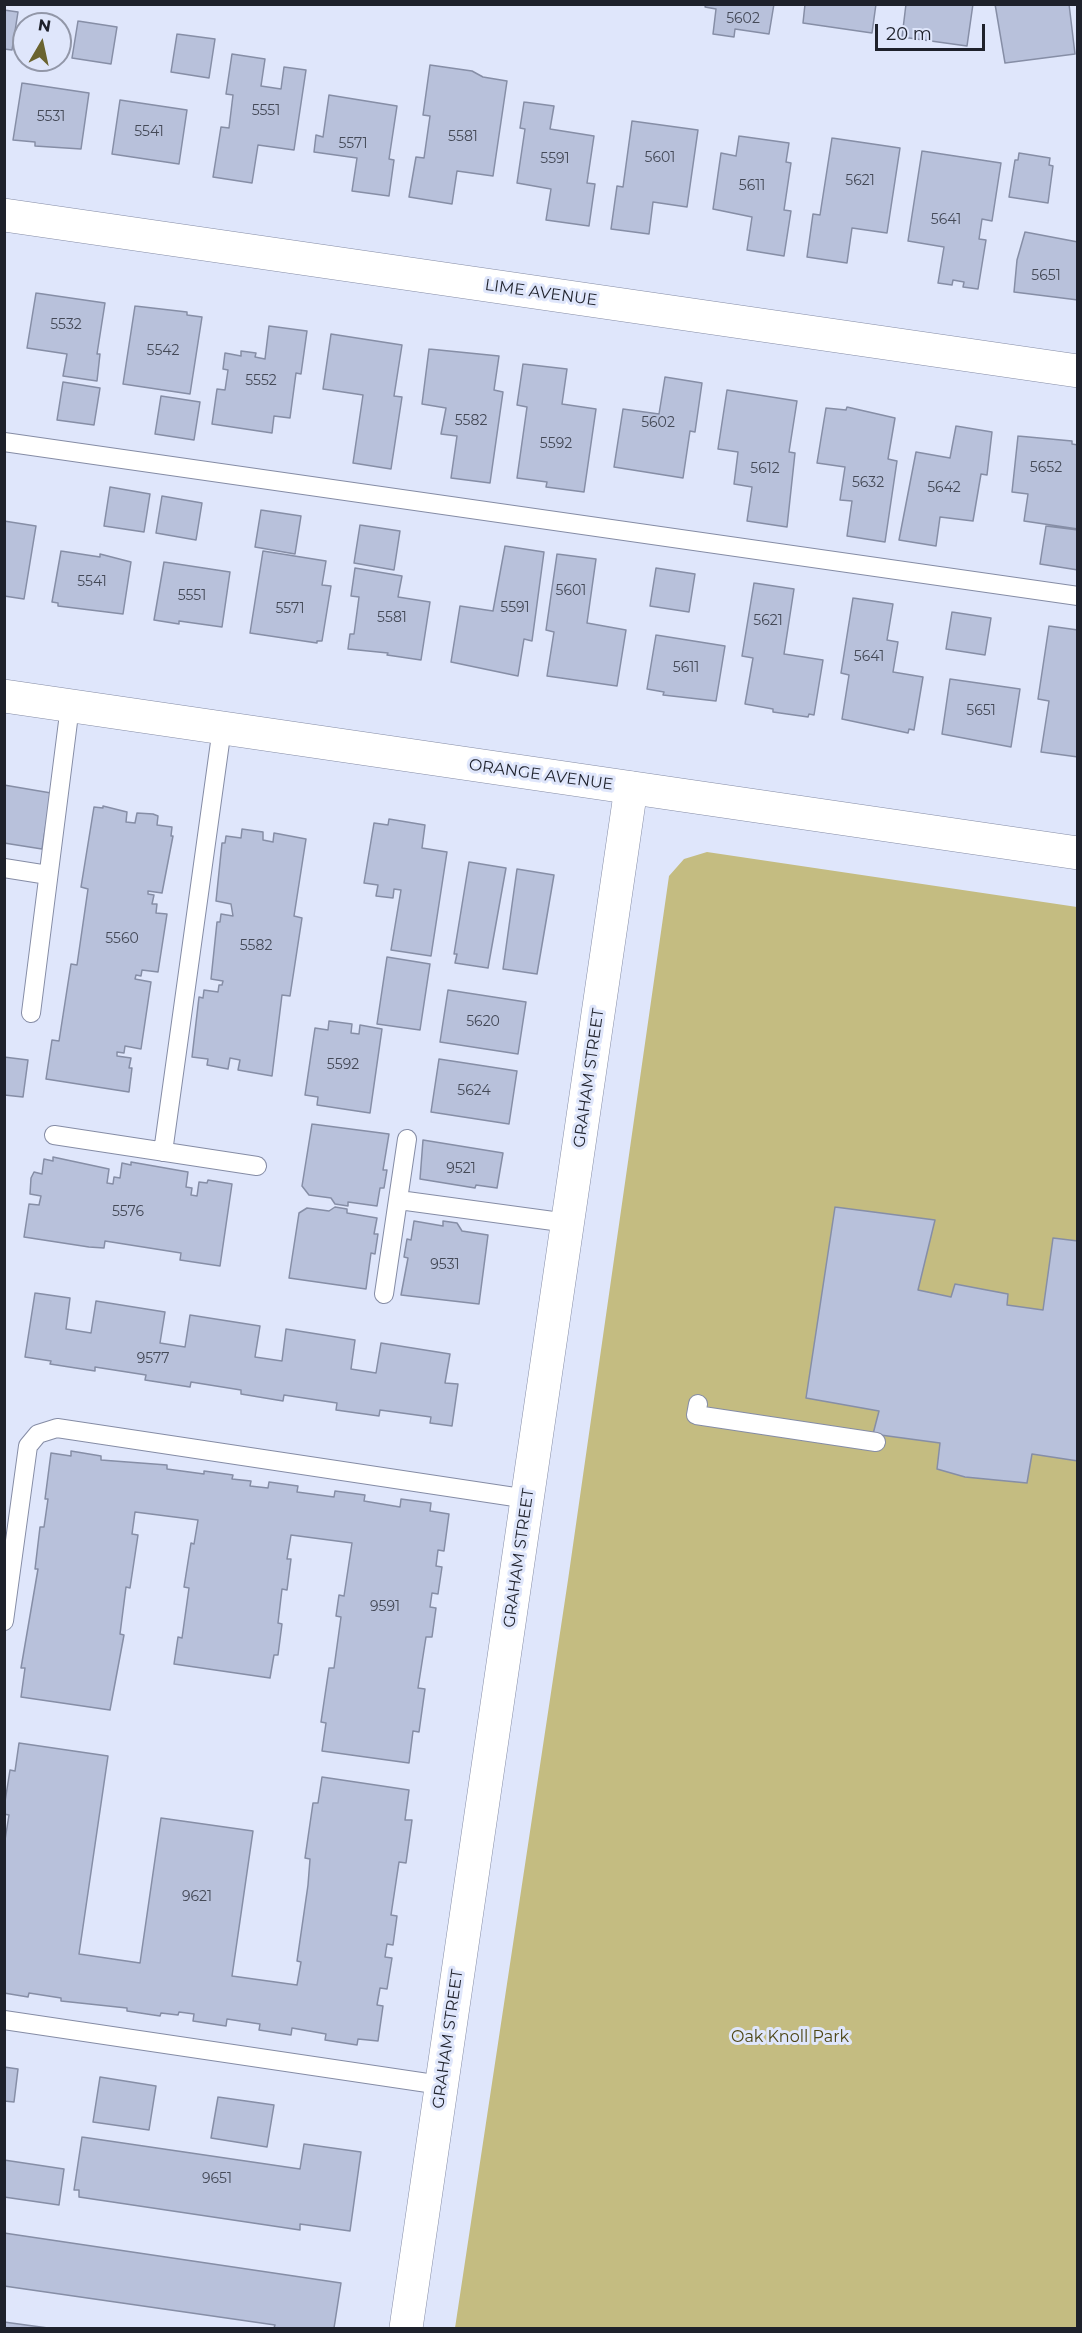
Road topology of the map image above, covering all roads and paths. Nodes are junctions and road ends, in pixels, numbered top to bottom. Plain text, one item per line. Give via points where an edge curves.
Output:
1 (4, 215) edge
2 (1077, 371) edge
3 (4, 442) edge
4 (1077, 596) edge
5 (4, 696) edge
6 (70, 706) junction
7 (222, 729) junction
8 (631, 788) junction
9 (1077, 853) edge
10 (4, 868) edge
11 (48, 875) junction
12 (31, 1013) dead end
13 (54, 1135) dead end
14 (407, 1139) dead end
15 (163, 1152) junction
16 (257, 1166) dead end
17 (399, 1200) junction
18 (568, 1223) junction
19 (384, 1294) dead end
20 (698, 1404) dead end
21 (876, 1442) dead end
22 (528, 1499) junction
23 (4, 1621) edge
24 (4, 2020) edge
25 (441, 2085) junction
26 (406, 2328) edge

1 - 2 street, LIME AVENUE
3 - 4 lane
5 - 6 street, ORANGE AVENUE
6 - 7 street, ORANGE AVENUE
6 - 11 lane
7 - 8 street, ORANGE AVENUE
7 - 15 lane
8 - 9 street, ORANGE AVENUE
8 - 18 street, GRAHAM STREET
10 - 11 lane
11 - 12 lane
13 - 15 lane
14 - 17 lane
15 - 16 lane
17 - 18 lane
17 - 19 lane
18 - 22 street, GRAHAM STREET
20 - 21 lane via 696,1414
22 - 23 lane via 57,1428 38,1434 28,1446
22 - 25 street, GRAHAM STREET
24 - 25 lane
25 - 26 street, GRAHAM STREET

